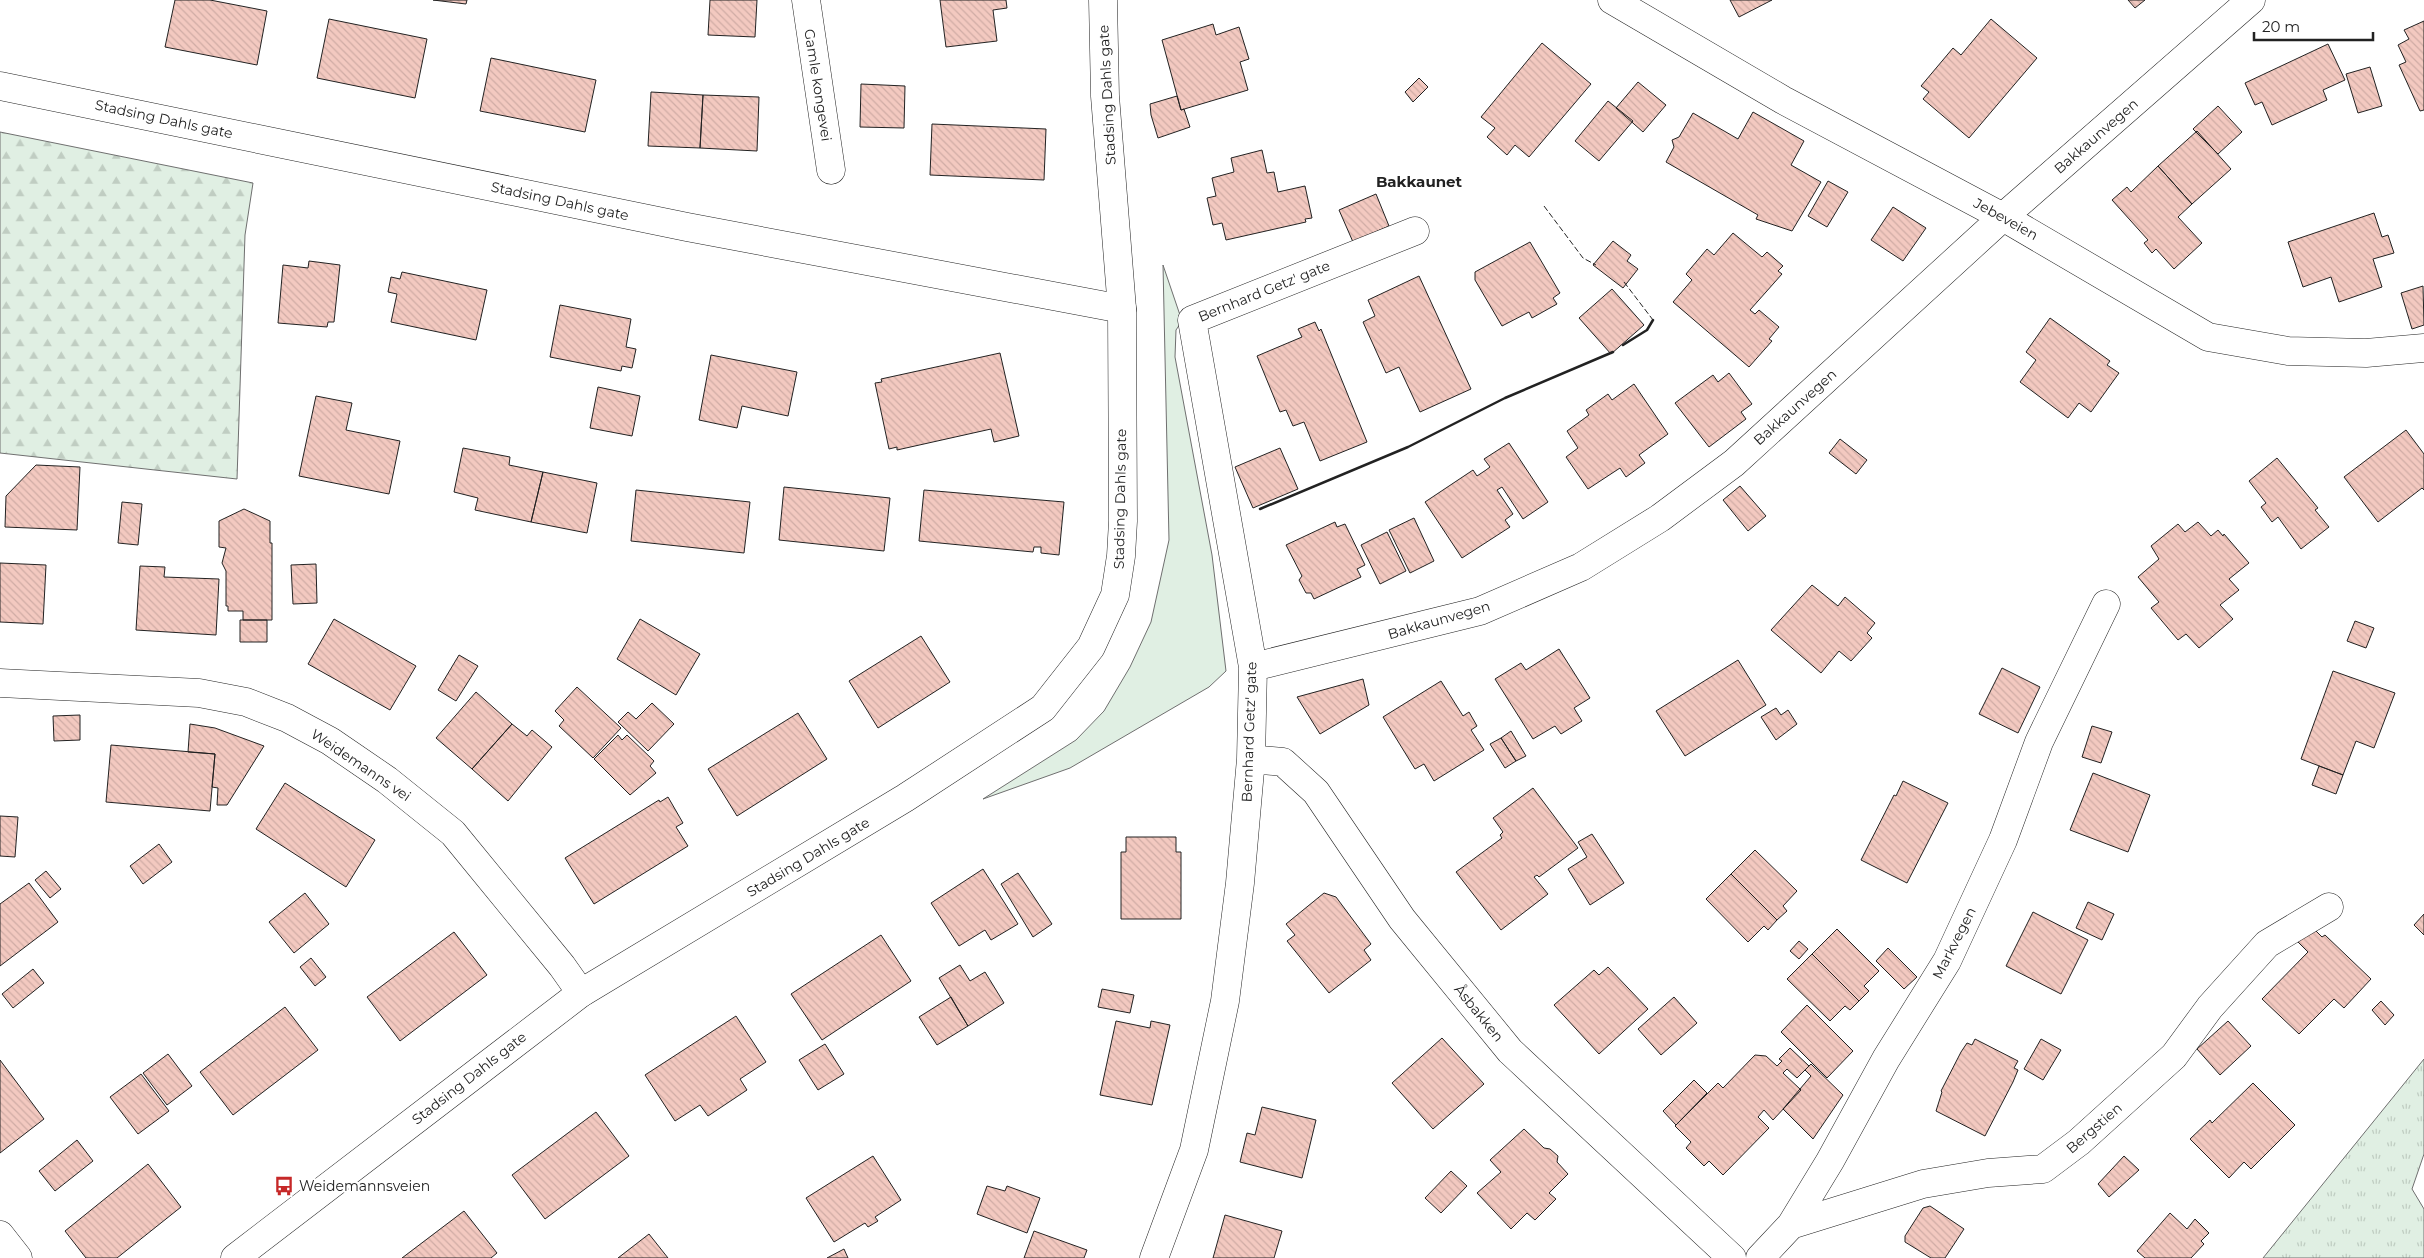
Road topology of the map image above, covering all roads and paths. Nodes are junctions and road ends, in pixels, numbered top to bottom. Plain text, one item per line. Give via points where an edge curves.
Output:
1 (806, 0) edge
2 (1103, 0) edge
3 (1612, 0) edge
4 (2251, 0) edge
5 (0, 86) edge
6 (831, 170) dead end
7 (2003, 217) junction
8 (1415, 231) dead end
9 (1122, 309) junction
10 (2424, 348) edge
11 (2106, 604) dead end
12 (1254, 667) junction
13 (0, 683) edge
14 (1250, 760) junction
15 (2329, 907) dead end
16 (581, 993) junction
17 (1790, 1225) junction
18 (0, 1235) edge
19 (18, 1258) edge
20 (236, 1258) edge
21 (1154, 1258) edge
22 (1732, 1258) edge
23 (1760, 1258) edge

1 - 6 street, Gamle kongevei
2 - 9 street, Stadsing Dahls gate via 1104,96
3 - 7 street, Jebeveien via 1783,100
4 - 7 street, Bakkaunvegen
5 - 9 street, Stadsing Dahls gate via 687,227
7 - 10 street, Jebeveien via 2208,337 2288,351 2366,353
7 - 12 street, Bakkaunvegen via 1734,463 1660,518 1581,567 1480,611
8 - 12 street, Bernhard Getz' gate via 1192,320
9 - 16 street, Stadsing Dahls gate via 1121,556 1116,594 1091,647 1042,708 898,802
11 - 17 street, Markvegen via 2040,742 2003,840 1947,961
12 - 14 street, Bernhard Getz' gate
13 - 16 street, Weidemanns vei via 199,693 246,702 287,718 330,741 387,780 453,833
14 - 21 street, Bernhard Getz' gate via 1240,883 1225,1001 1194,1150
14 - 22 street, Åsbakken via 1283,762 1316,792 1402,918 1510,1051
15 - 17 street, Bergstien via 2267,944 2210,1007 2174,1056 2079,1142 2043,1169 1988,1173 1923,1184
16 - 20 street, Stadsing Dahls gate
17 - 23 street, Markvegen
18 - 19 street

